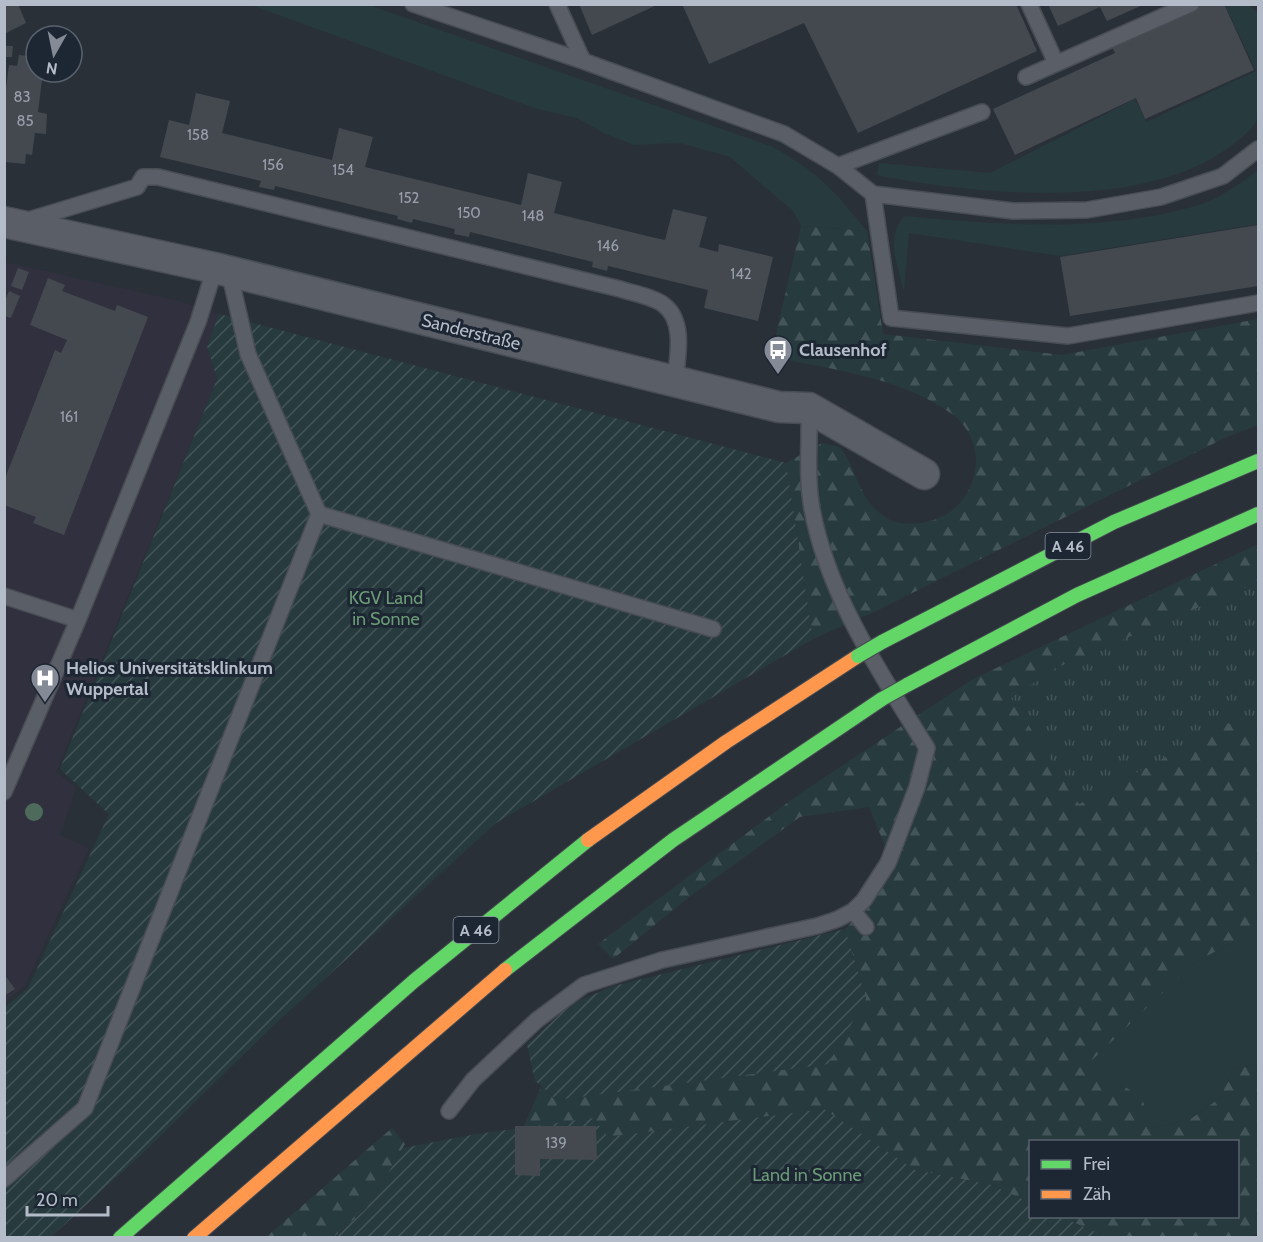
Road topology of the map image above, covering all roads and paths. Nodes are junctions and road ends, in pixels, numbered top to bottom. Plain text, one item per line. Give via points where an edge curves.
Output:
1 (413, 4) edge
2 (557, 4) edge
3 (1029, 4) edge
4 (1191, 4) edge
5 (583, 61) junction
6 (1056, 63) junction
7 (1026, 77) dead end
8 (982, 112) dead end
9 (1258, 149) edge
10 (838, 166) junction
11 (873, 194) junction
12 (11, 223) edge
13 (222, 270) junction
14 (1258, 303) edge
15 (675, 382) junction
16 (809, 408) junction
17 (1258, 461) edge
18 (924, 474) dead end
19 (319, 514) junction
20 (1258, 514) edge
21 (4, 596) edge
22 (78, 620) junction
23 (713, 629) dead end
24 (4, 792) edge
25 (854, 911) junction
26 (866, 927) dead end
27 (449, 1111) dead end
28 (4, 1179) edge
29 (120, 1238) edge
30 (194, 1238) edge

1 - 5 lane
2 - 5 lane
3 - 6 lane
4 - 6 lane
5 - 10 lane via 784,134
6 - 7 lane
8 - 10 lane
9 - 11 lane via 1222,177 1161,197 1087,210 1013,211
10 - 11 lane
11 - 14 lane via 891,318 1068,336
12 - 13 street, Sanderstraße
12 - 15 lane via 137,187 143,177 170,178 620,289 664,304 674,318 678,338
13 - 15 street, Sanderstraße
13 - 19 lane via 248,354
13 - 22 lane
15 - 16 street, Sanderstraße via 778,406
16 - 18 street, Sanderstraße
16 - 25 lane via 812,508 825,559 848,612 927,748 917,787 888,863
17 - 29 highway, A 46, bridge via 1062,548 882,642 709,752 516,897 382,1008
19 - 23 lane
19 - 28 lane via 85,1108
20 - 30 highway, A 46, bridge via 1077,595 907,685 736,793 554,930 416,1044
21 - 22 lane
22 - 24 lane
25 - 26 lane
25 - 27 lane via 817,926 662,960 584,985 537,1020 472,1080

